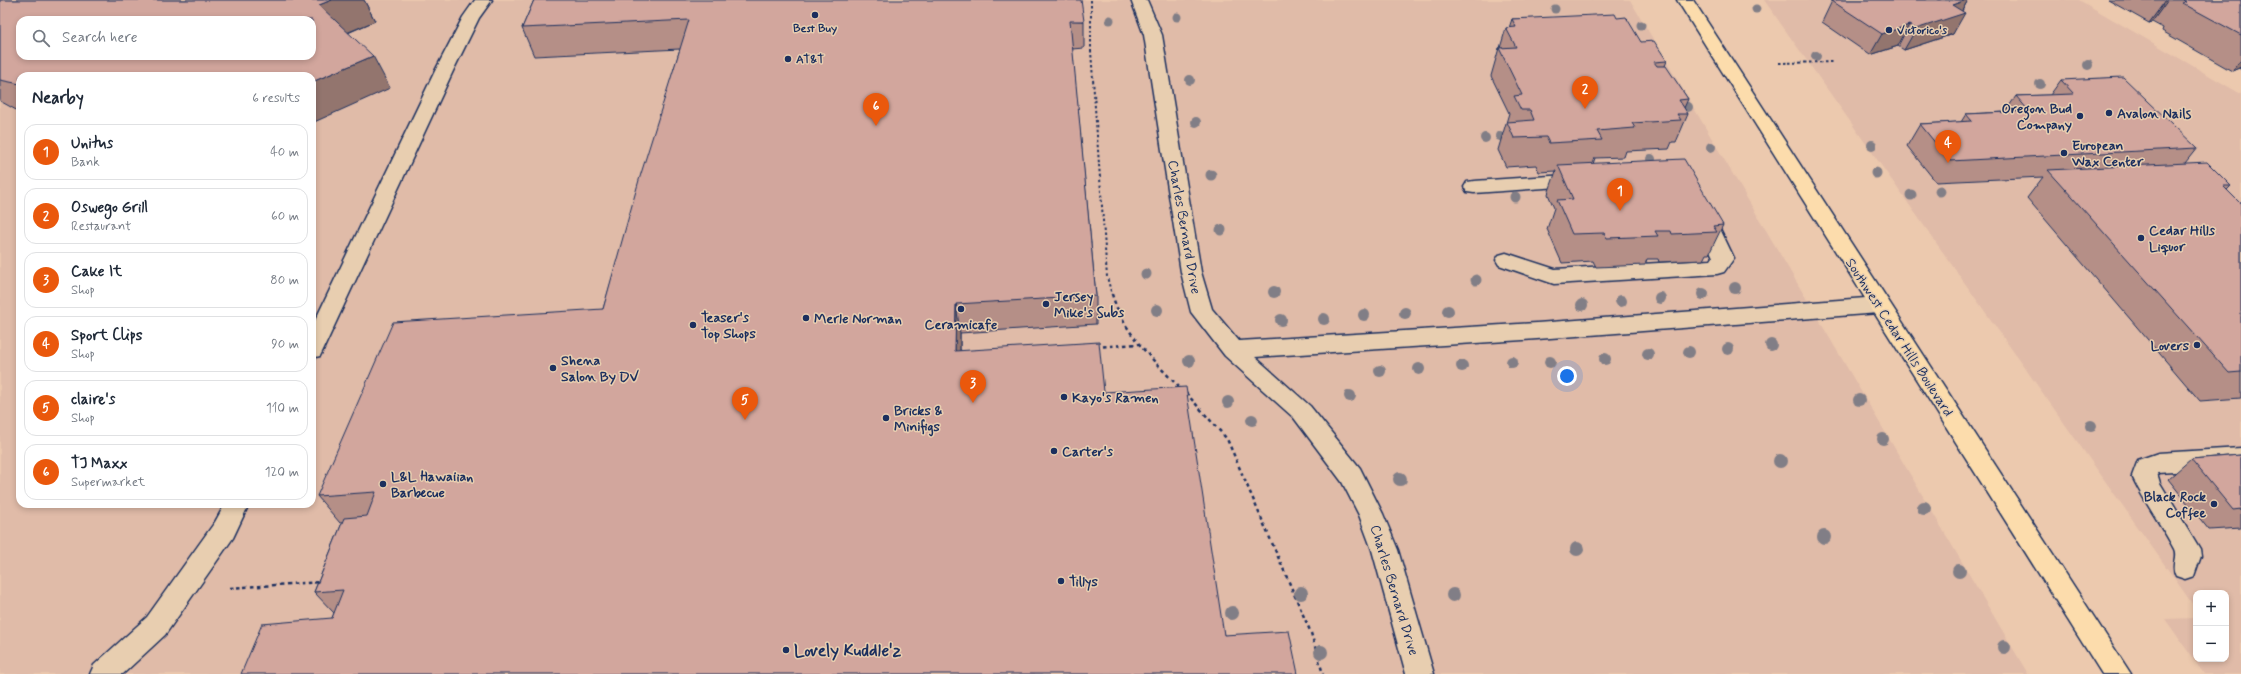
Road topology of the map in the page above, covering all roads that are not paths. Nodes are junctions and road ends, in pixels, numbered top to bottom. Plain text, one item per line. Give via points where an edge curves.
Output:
1 (484, 0) edge
2 (1140, 0) edge
3 (1685, 0) edge
4 (1600, 179) edge
5 (1474, 187) dead end
6 (1694, 195) edge
7 (1506, 260) dead end
8 (1879, 305) junction
9 (316, 342) edge
10 (1233, 350) junction
11 (2241, 458) edge
12 (236, 508) edge
13 (2185, 568) dead end
14 (104, 674) edge
15 (1420, 674) edge
16 (2117, 674) edge

1 - 9 lane via 471,17
2 - 10 lane, Charles Bernard Drive via 1153,35 1191,272 1202,312
3 - 8 main road, Southwest Cedar Hills Boulevard
4 - 5 lane
6 - 7 lane via 1724,258 1716,267 1554,277
8 - 10 lane
8 - 16 main road, Southwest Cedar Hills Boulevard
10 - 15 lane, Charles Bernard Drive via 1302,412 1351,475 1371,514 1385,550
11 - 13 lane via 2158,463 2147,467 2144,476 2150,489 2188,549
12 - 14 lane via 224,530 156,626

